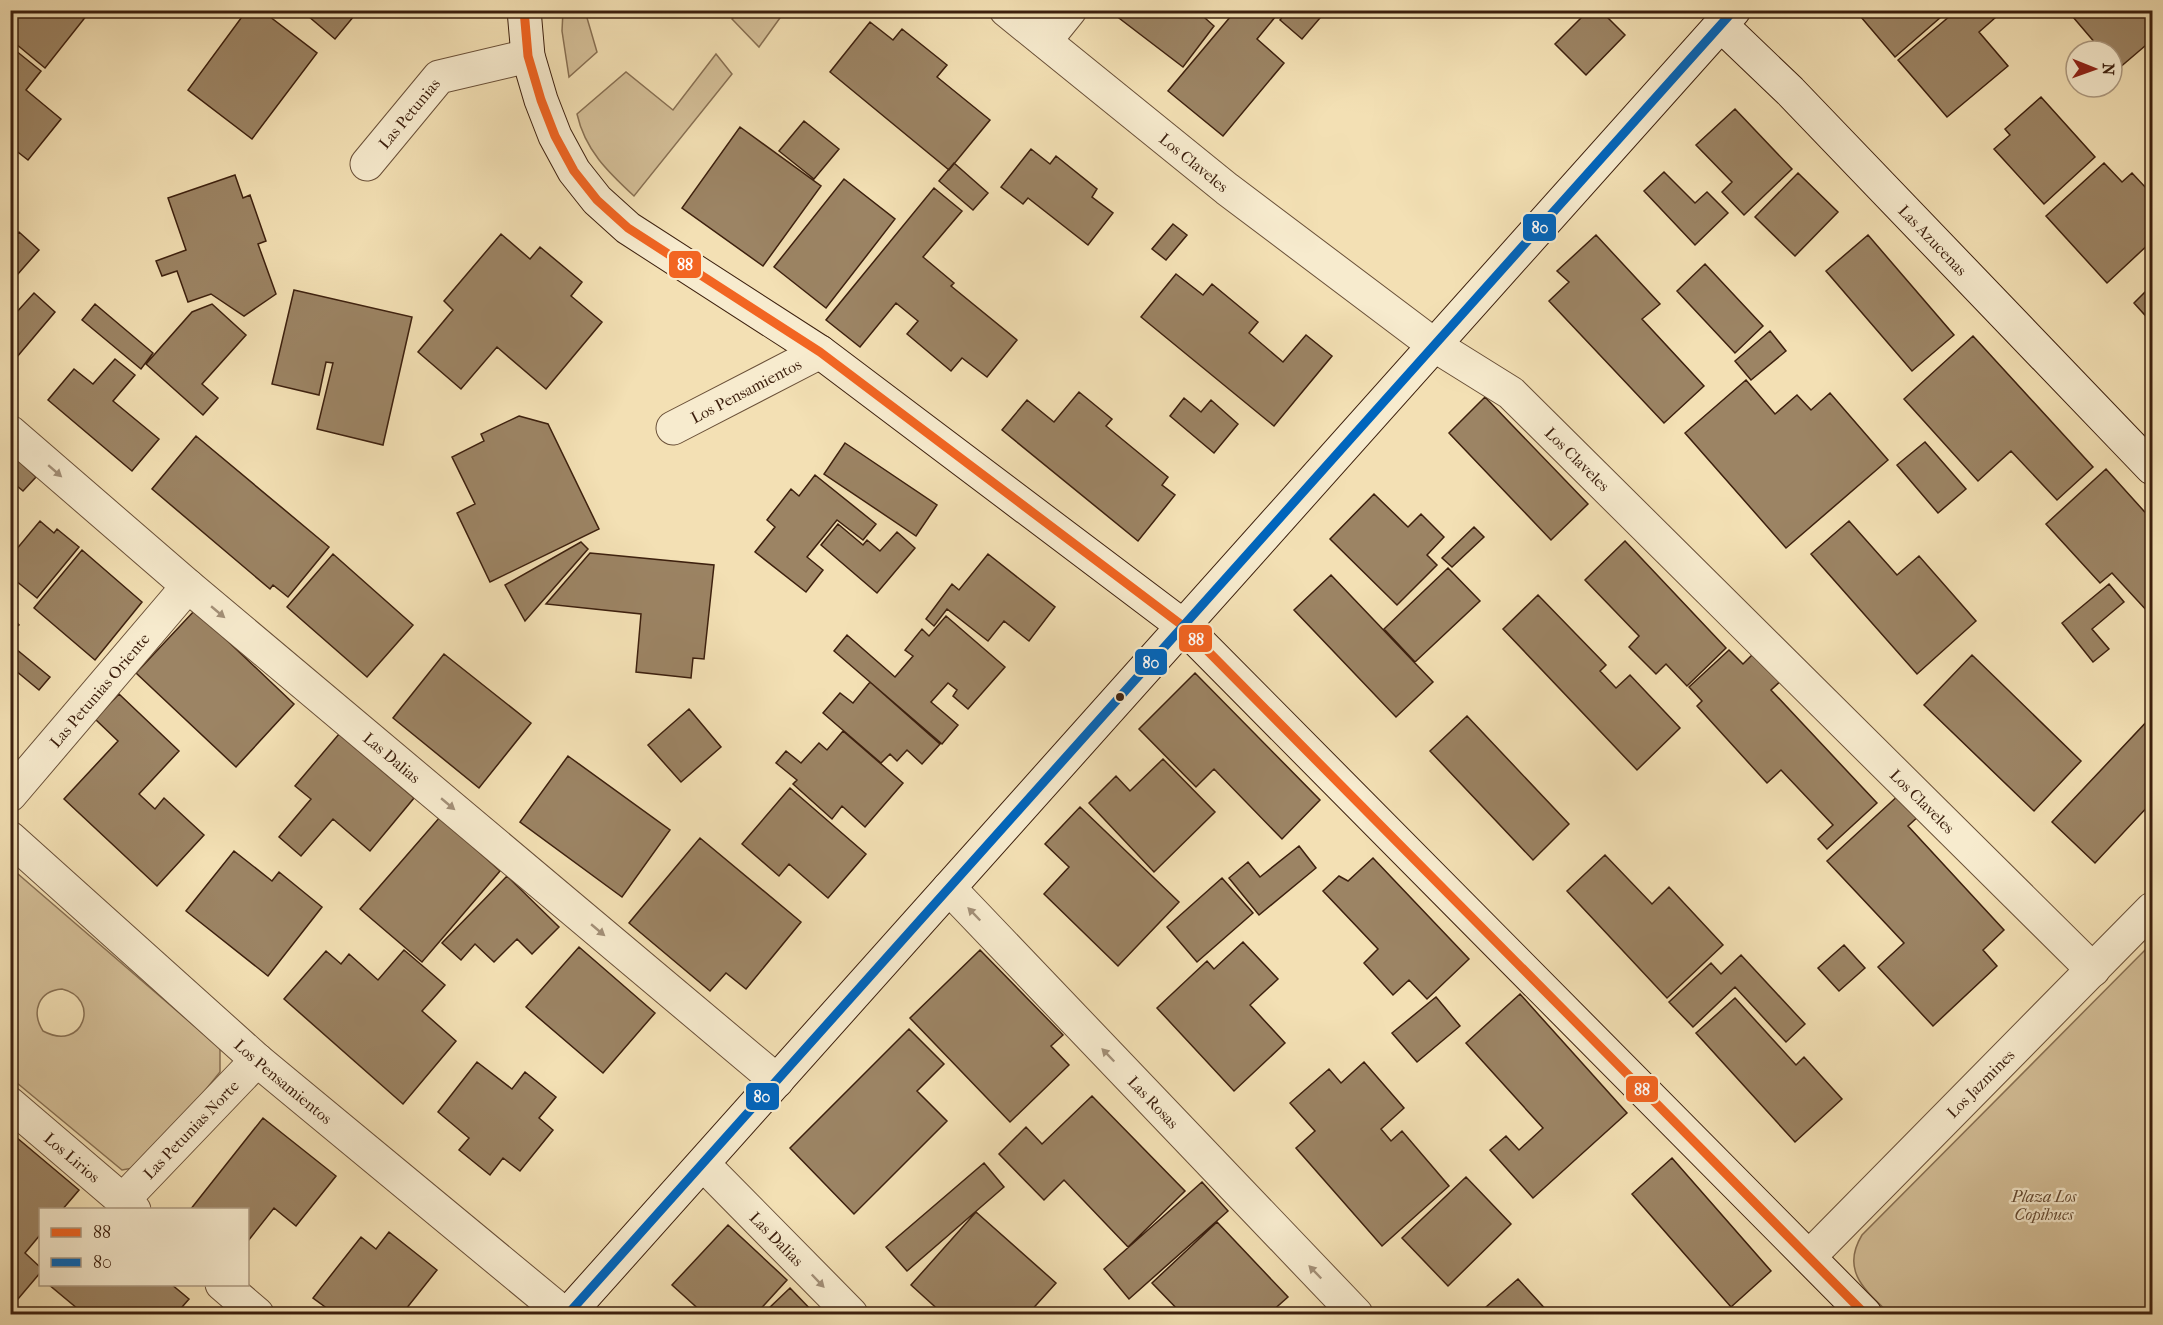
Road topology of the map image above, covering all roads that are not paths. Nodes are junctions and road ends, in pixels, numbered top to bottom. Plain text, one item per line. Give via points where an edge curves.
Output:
1 (524, 10) edge
2 (1006, 10) edge
3 (1070, 10) edge
4 (1724, 15) edge
5 (1045, 41) junction
6 (528, 56) junction
7 (367, 164) dead end
8 (1434, 345) junction
9 (820, 352) junction
10 (673, 428) dead end
11 (10, 432) edge
12 (2152, 468) edge
13 (188, 586) junction
14 (1184, 626) junction
15 (10, 795) edge
16 (10, 838) edge
17 (950, 888) junction
18 (2152, 909) edge
19 (2093, 970) junction
20 (257, 1060) junction
21 (777, 1081) junction
22 (10, 1104) edge
23 (704, 1164) junction
24 (129, 1205) edge
25 (1809, 1257) junction
26 (224, 1286) edge
27 (257, 1314) edge
28 (566, 1314) edge
29 (851, 1314) edge
30 (1356, 1314) edge
31 (1865, 1314) edge

1 - 6 street
2 - 5 street, Los Claveles
3 - 5 street
4 - 8 street
4 - 12 street, Las Azucenas via 1790,91
5 - 8 street, Los Claveles via 1227,189
6 - 7 street, Las Petunias via 439,77
6 - 9 street via 555,136 574,171 597,200 628,228
8 - 14 street
8 - 19 street, Los Claveles via 1511,393
9 - 10 street, Los Pensamientos
9 - 14 street
11 -> 13 street, Las Dalias
13 - 15 street, Las Petunias Oriente
13 -> 21 street, Las Dalias
14 - 17 street
14 - 25 street
16 - 20 street, Los Pensamientos
17 - 21 street
30 -> 17 street, Las Rosas
18 - 19 street, Los Jazmines
19 - 25 street, Los Jazmines
20 - 24 street, Las Petunias Norte
20 - 28 street, Los Pensamientos
21 - 23 street
22 - 24 street, Los Lirios
23 - 28 street
23 -> 29 street, Las Dalias
25 - 31 street
26 - 27 street

